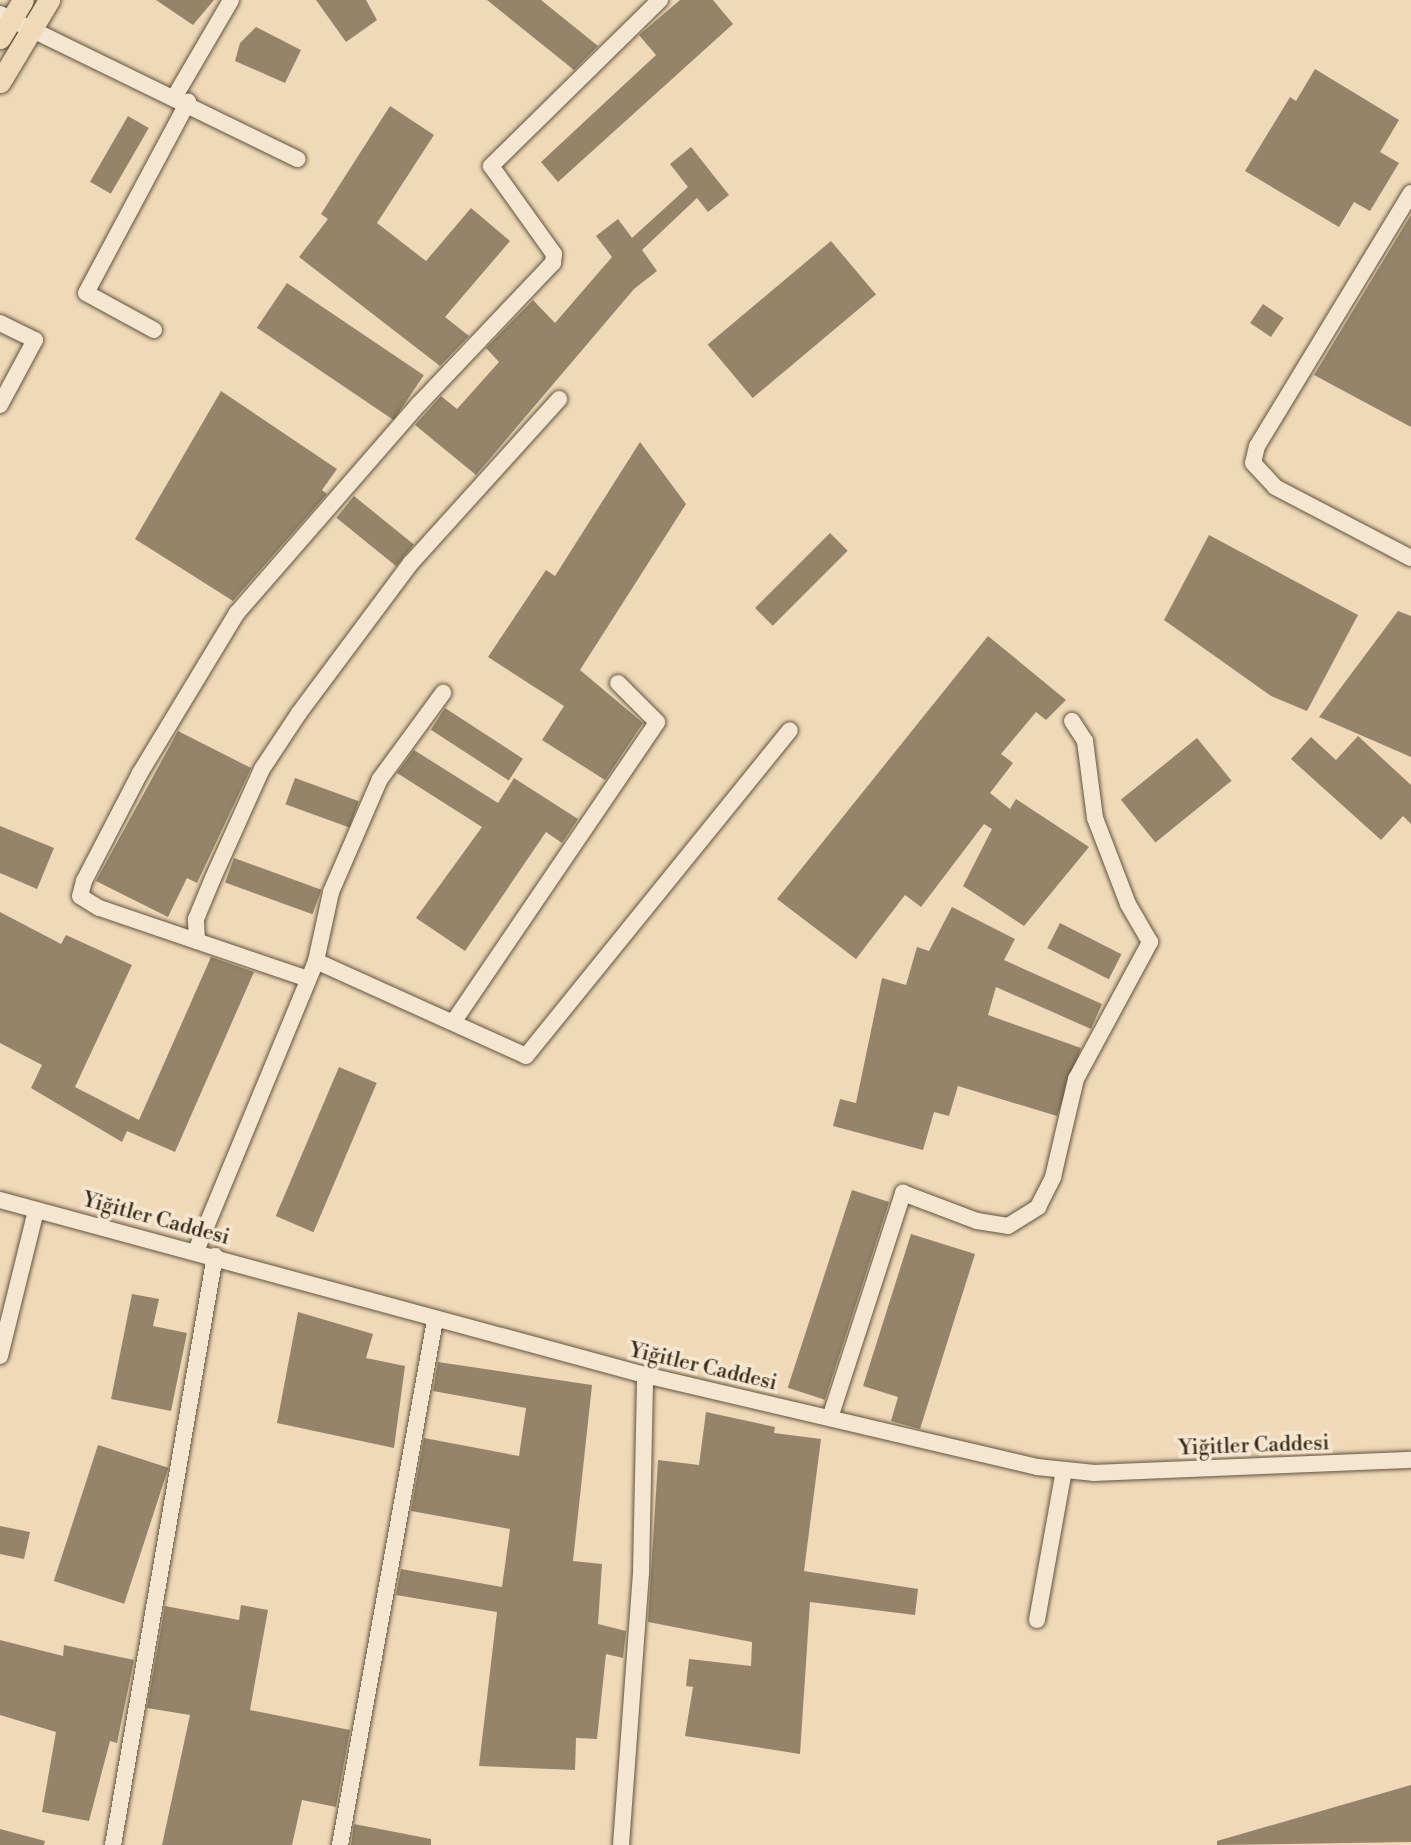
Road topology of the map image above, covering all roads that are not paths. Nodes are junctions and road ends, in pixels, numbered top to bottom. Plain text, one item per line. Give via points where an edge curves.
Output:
1 (23, 0) edge
2 (49, 0) edge
3 (231, 0) edge
4 (660, 0) edge
5 (4, 24) edge
6 (32, 29) junction
7 (0, 82) edge
8 (182, 99) junction
9 (298, 159) dead end
10 (1411, 193) edge
11 (0, 323) edge
12 (153, 330) dead end
13 (559, 399) dead end
14 (0, 405) edge
15 (1410, 554) edge
16 (618, 683) dead end
17 (443, 693) dead end
18 (1072, 721) dead end
19 (790, 730) dead end
20 (197, 942) junction
21 (316, 961) junction
22 (308, 979) junction
23 (454, 1021) junction
24 (0, 1200) edge
25 (36, 1210) junction
26 (196, 1251) junction
27 (215, 1256) junction
28 (435, 1320) junction
29 (0, 1356) edge
30 (645, 1375) junction
31 (830, 1418) junction
32 (1411, 1460) edge
33 (1064, 1470) junction
34 (1037, 1620) dead end
35 (113, 1845) edge
36 (340, 1845) edge
37 (621, 1845) edge

1 - 5 main road
2 - 6 main road
3 - 8 street
4 - 20 street via 491,166 554,254 553,263 419,404 237,614 140,773 84,881 80,896 99,908
5 - 6 street
6 - 7 main road
6 - 8 street
8 - 9 street
8 - 12 street via 86,293
10 - 15 street via 1256,446 1253,463 1275,487
11 - 14 street via 35,340
13 - 20 street via 411,563 299,713 262,769 213,878 196,919
16 - 23 street via 657,722
17 - 21 street via 380,779 331,892
18 - 31 street via 1085,741 1096,818 1128,904 1150,942 1076,1079 1053,1177 1038,1207 1008,1226 977,1221 903,1193
19 - 23 street via 526,1056
20 - 22 street
21 - 22 street
21 - 23 street
22 - 26 street
24 - 25 street, Yiğitler Caddesi
25 - 26 street, Yiğitler Caddesi
25 - 29 street
26 - 27 street, Yiğitler Caddesi
27 - 28 street, Yiğitler Caddesi
27 - 35 street
28 - 30 street, Yiğitler Caddesi
28 - 36 street
30 - 31 street, Yiğitler Caddesi
30 - 37 street via 641,1573
31 - 33 street, Yiğitler Caddesi
32 - 33 street, Yiğitler Caddesi
33 - 34 street

